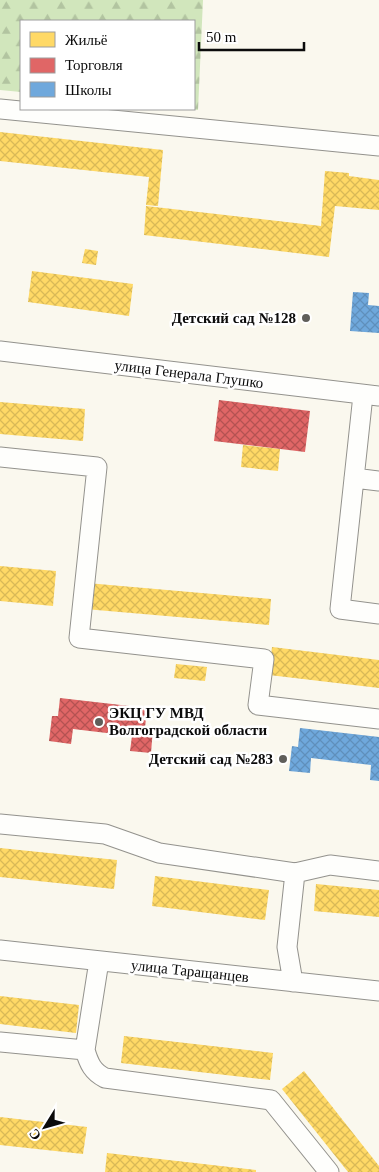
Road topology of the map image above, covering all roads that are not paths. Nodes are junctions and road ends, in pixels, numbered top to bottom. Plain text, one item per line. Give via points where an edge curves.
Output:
1 (0, 109) edge
2 (379, 146) edge
3 (0, 351) edge
4 (371, 396) edge
5 (0, 457) edge
6 (354, 478) junction
7 (379, 481) edge
8 (379, 614) edge
9 (379, 719) edge
10 (0, 824) edge
11 (379, 871) edge
12 (295, 873) junction
13 (0, 950) edge
14 (98, 961) junction
15 (294, 982) junction
16 (379, 991) edge
17 (0, 1042) edge
18 (86, 1050) junction
19 (329, 1172) edge

1 - 2 street
3 - 4 street, улица Генерала Глушко
4 - 6 street
5 - 9 street via 97,467 79,638 264,659 258,705
6 - 7 street
6 - 8 street via 340,609
10 - 12 street via 105,834 159,853
11 - 12 street via 330,865
12 - 15 street via 287,947
13 - 14 street, улица Таращанцев
14 - 15 street, улица Таращанцев
14 - 18 street
15 - 16 street, улица Таращанцев
17 - 18 street
18 - 19 street via 88,1062 96,1073 105,1078 271,1100

